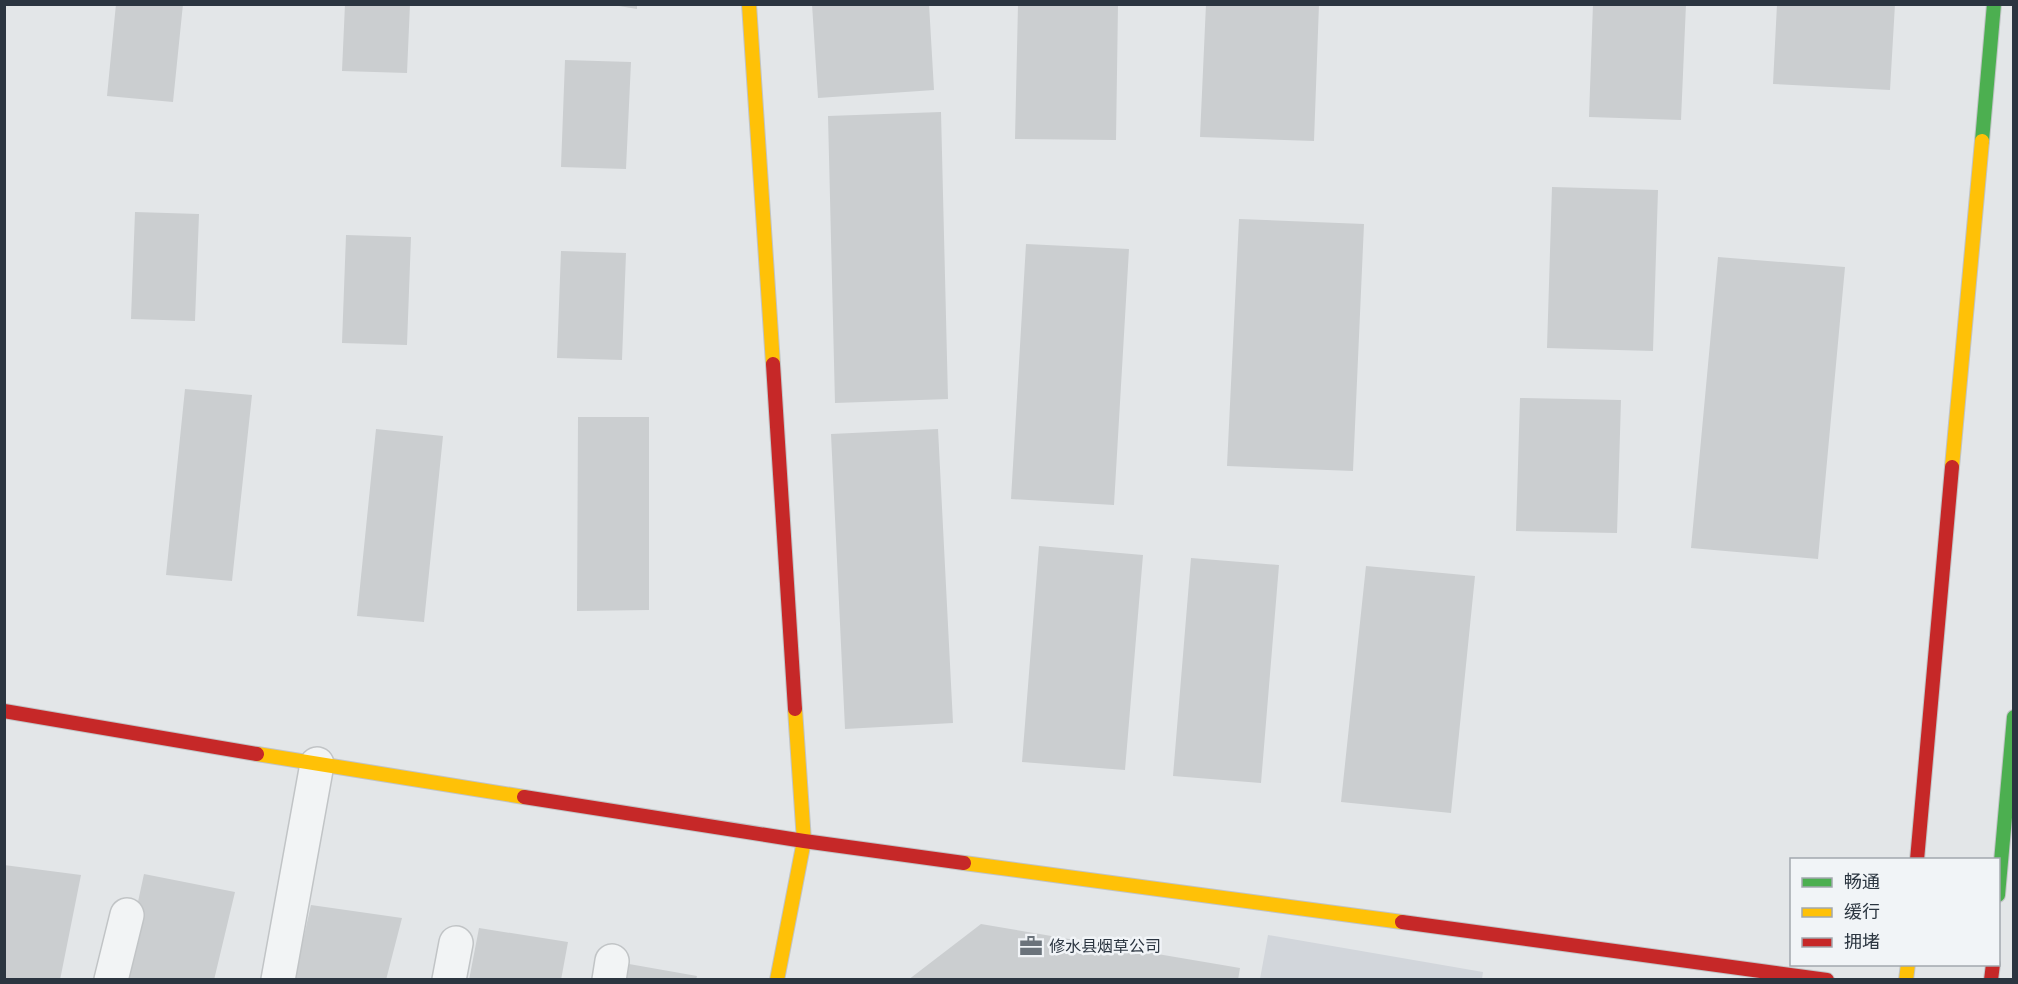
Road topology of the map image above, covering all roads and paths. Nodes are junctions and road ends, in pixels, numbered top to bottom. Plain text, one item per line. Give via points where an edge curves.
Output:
1 (749, 4) edge
2 (1994, 4) edge
3 (4, 711) edge
4 (2013, 717) edge
5 (317, 764) junction
6 (804, 842) junction
7 (1917, 858) edge
8 (2000, 871) edge
9 (127, 915) dead end
10 (456, 943) dead end
11 (111, 980) edge
12 (278, 980) edge
13 (449, 980) edge
14 (777, 980) edge
15 (1827, 980) edge

1 - 6 main road
2 - 7 main road
3 - 5 main road
4 - 8 main road
5 - 6 main road
5 - 12 street
6 - 14 main road
6 - 15 main road
9 - 11 street
10 - 13 street

